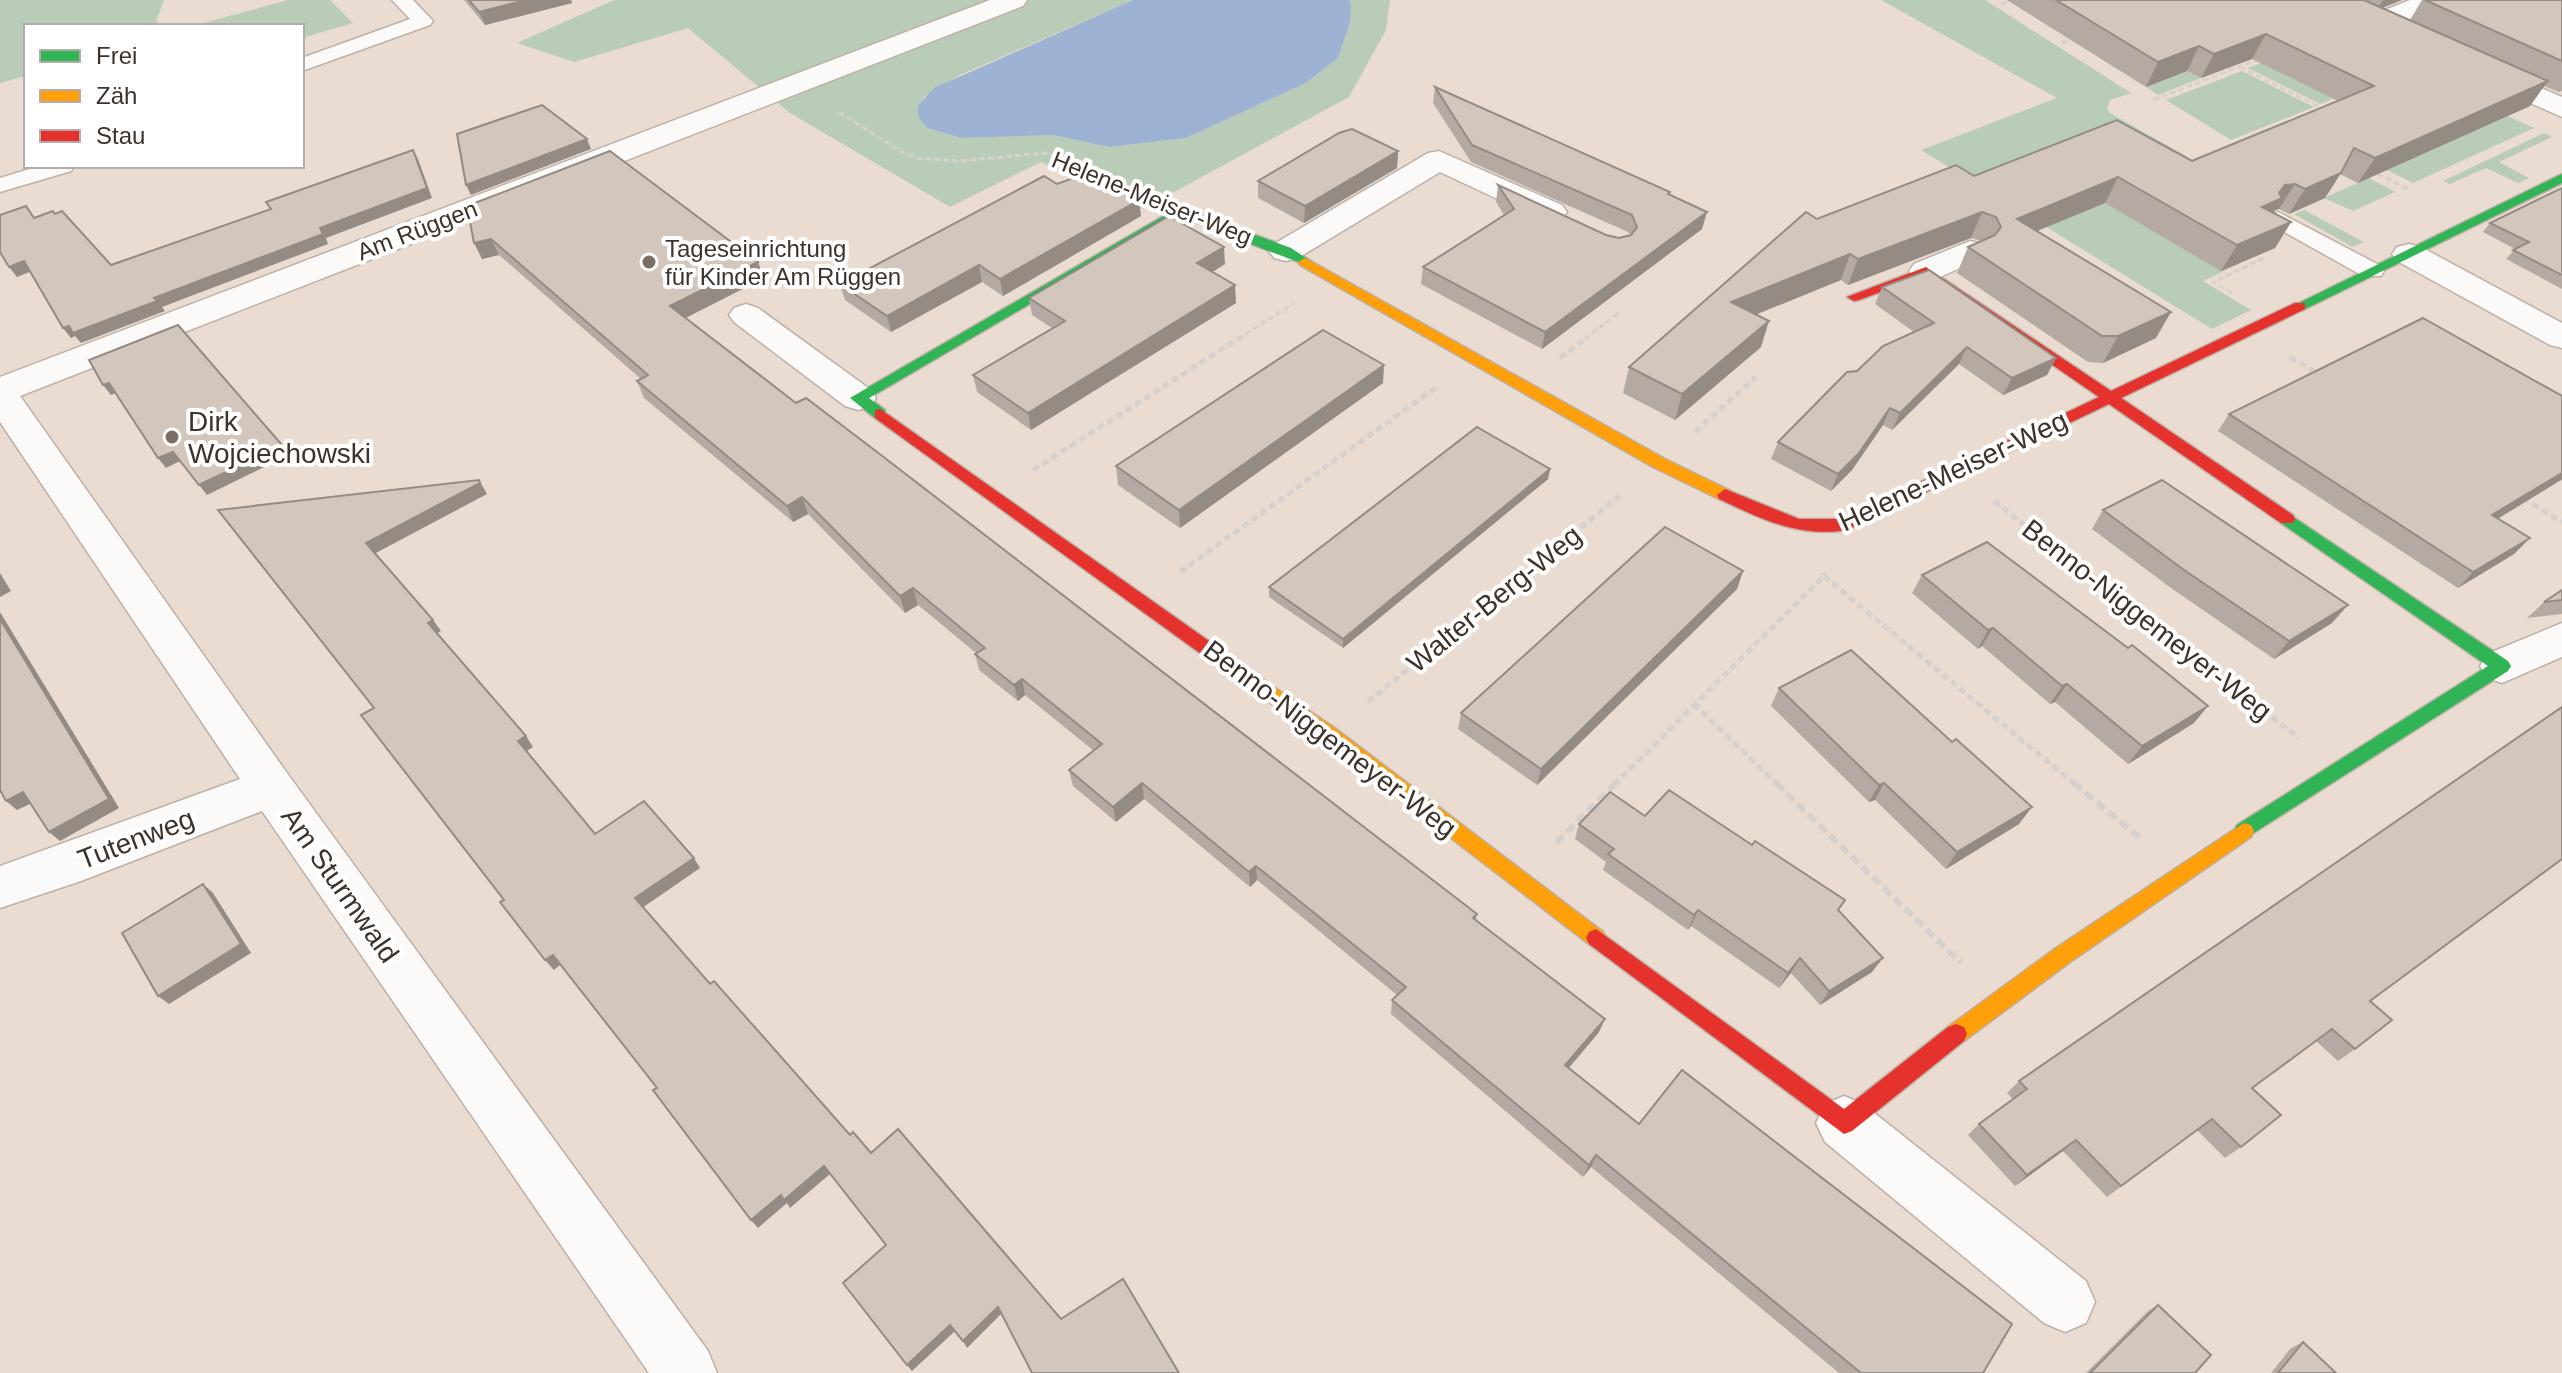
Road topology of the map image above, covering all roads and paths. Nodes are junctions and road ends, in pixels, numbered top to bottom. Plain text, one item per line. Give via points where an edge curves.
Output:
1 (402, 0) edge
2 (1014, 0) edge
3 (2015, 0) edge
4 (2433, 0) edge
5 (2001, 4) dead end
6 (2349, 10) edge
7 (2377, 23) junction
8 (2088, 34) edge
9 (2415, 40) edge
10 (2062, 43) edge
11 (2266, 57) edge
12 (2465, 63) edge
13 (304, 64) edge
14 (2240, 67) junction
15 (2206, 72) edge
16 (2215, 77) junction
17 (800, 82) junction
18 (2153, 100) dead end
19 (2344, 106) edge
20 (2321, 108) junction
21 (2562, 108) edge
22 (2269, 129) edge
23 (2293, 129) edge
24 (56, 168) edge
25 (2173, 168) edge
26 (2378, 174) edge
27 (2562, 178) edge
28 (0, 185) edge
29 (2410, 190) dead end
30 (1179, 211) junction
31 (2278, 219) edge
32 (1575, 223) edge
33 (1286, 251) junction
34 (1970, 251) edge
35 (2409, 254) junction
36 (1926, 271) junction
37 (2372, 271) junction
38 (1332, 279) junction
39 (1854, 297) edge
40 (1618, 313) dead end
41 (746, 315) dead end
42 (2248, 331) junction
43 (2562, 337) edge
44 (1474, 360) junction
45 (1756, 377) dead end
46 (2330, 381) edge
47 (1524, 385) junction
48 (0, 392) edge
49 (2113, 397) junction
50 (858, 398) junction
51 (1659, 463) junction
52 (1957, 472) junction
53 (991, 496) junction
54 (2521, 497) edge
55 (2562, 522) edge
56 (1807, 528) junction
57 (1824, 576) junction
58 (1141, 600) junction
59 (2562, 639) edge
60 (2502, 666) junction
61 (1694, 704) junction
62 (1329, 734) junction
63 (2337, 768) junction
64 (271, 787) junction
65 (2181, 872) junction
66 (1518, 880) junction
67 (0, 887) edge
68 (1999, 1000) junction
69 (1844, 1123) junction
70 (2065, 1302) dead end
71 (686, 1373) edge

1 - 13 lane via 423,21
2 - 17 street, Am Rüggen
3 - 5 path
4 - 7 street
6 - 7 street
7 - 9 street
8 - 10 path
11 - 14 path
12 - 21 street
14 - 16 path
14 - 20 path
15 - 16 path
16 - 18 path
17 - 30 path, Helene-Meiser-Weg via 851,120 917,158 958,161 1046,153
17 - 48 street, Am Rüggen
19 - 20 path
20 - 23 path via 2283,124
22 - 25 path
24 - 28 lane
26 - 29 path
27 - 35 street, Helene-Meiser-Weg
30 - 33 street, Helene-Meiser-Weg
30 - 50 street
31 - 37 lane
32 - 33 street, Helene-Meiser-Weg via 1439,160
33 - 38 street, Helene-Meiser-Weg
34 - 36 street
35 - 37 street, Helene-Meiser-Weg
35 - 43 street
36 - 39 street
36 - 49 street, Helene-Meiser-Weg
37 - 42 street, Helene-Meiser-Weg
38 - 44 street, Helene-Meiser-Weg
38 - 53 path
40 - 47 path
41 - 50 street, Benno-Niggemeyer-Weg
42 - 46 path
42 - 49 street, Helene-Meiser-Weg
44 - 47 street, Helene-Meiser-Weg
44 - 58 path
45 - 51 path
47 - 51 street, Helene-Meiser-Weg
48 - 64 street, Am Sturmwald
49 - 52 street, Helene-Meiser-Weg
49 - 60 street
50 - 53 street, Benno-Niggemeyer-Weg
51 - 56 street, Helene-Meiser-Weg via 1778,520
51 - 62 path, Walter-Berg-Weg
52 - 56 street, Helene-Meiser-Weg via 1847,524
52 - 63 path, Benno-Niggemeyer-Weg
53 - 58 street, Benno-Niggemeyer-Weg
54 - 55 path
56 - 57 path
57 - 61 path
57 - 65 path
58 - 62 street, Benno-Niggemeyer-Weg
59 - 60 street
60 - 63 street
61 - 66 path
61 - 68 path
62 - 66 street, Benno-Niggemeyer-Weg
63 - 65 street
64 - 67 street, Tutenweg
64 - 71 street, Am Sturmwald
65 - 68 street
66 - 69 street, Benno-Niggemeyer-Weg
68 - 69 street
69 - 70 street, Benno-Niggemeyer-Weg

